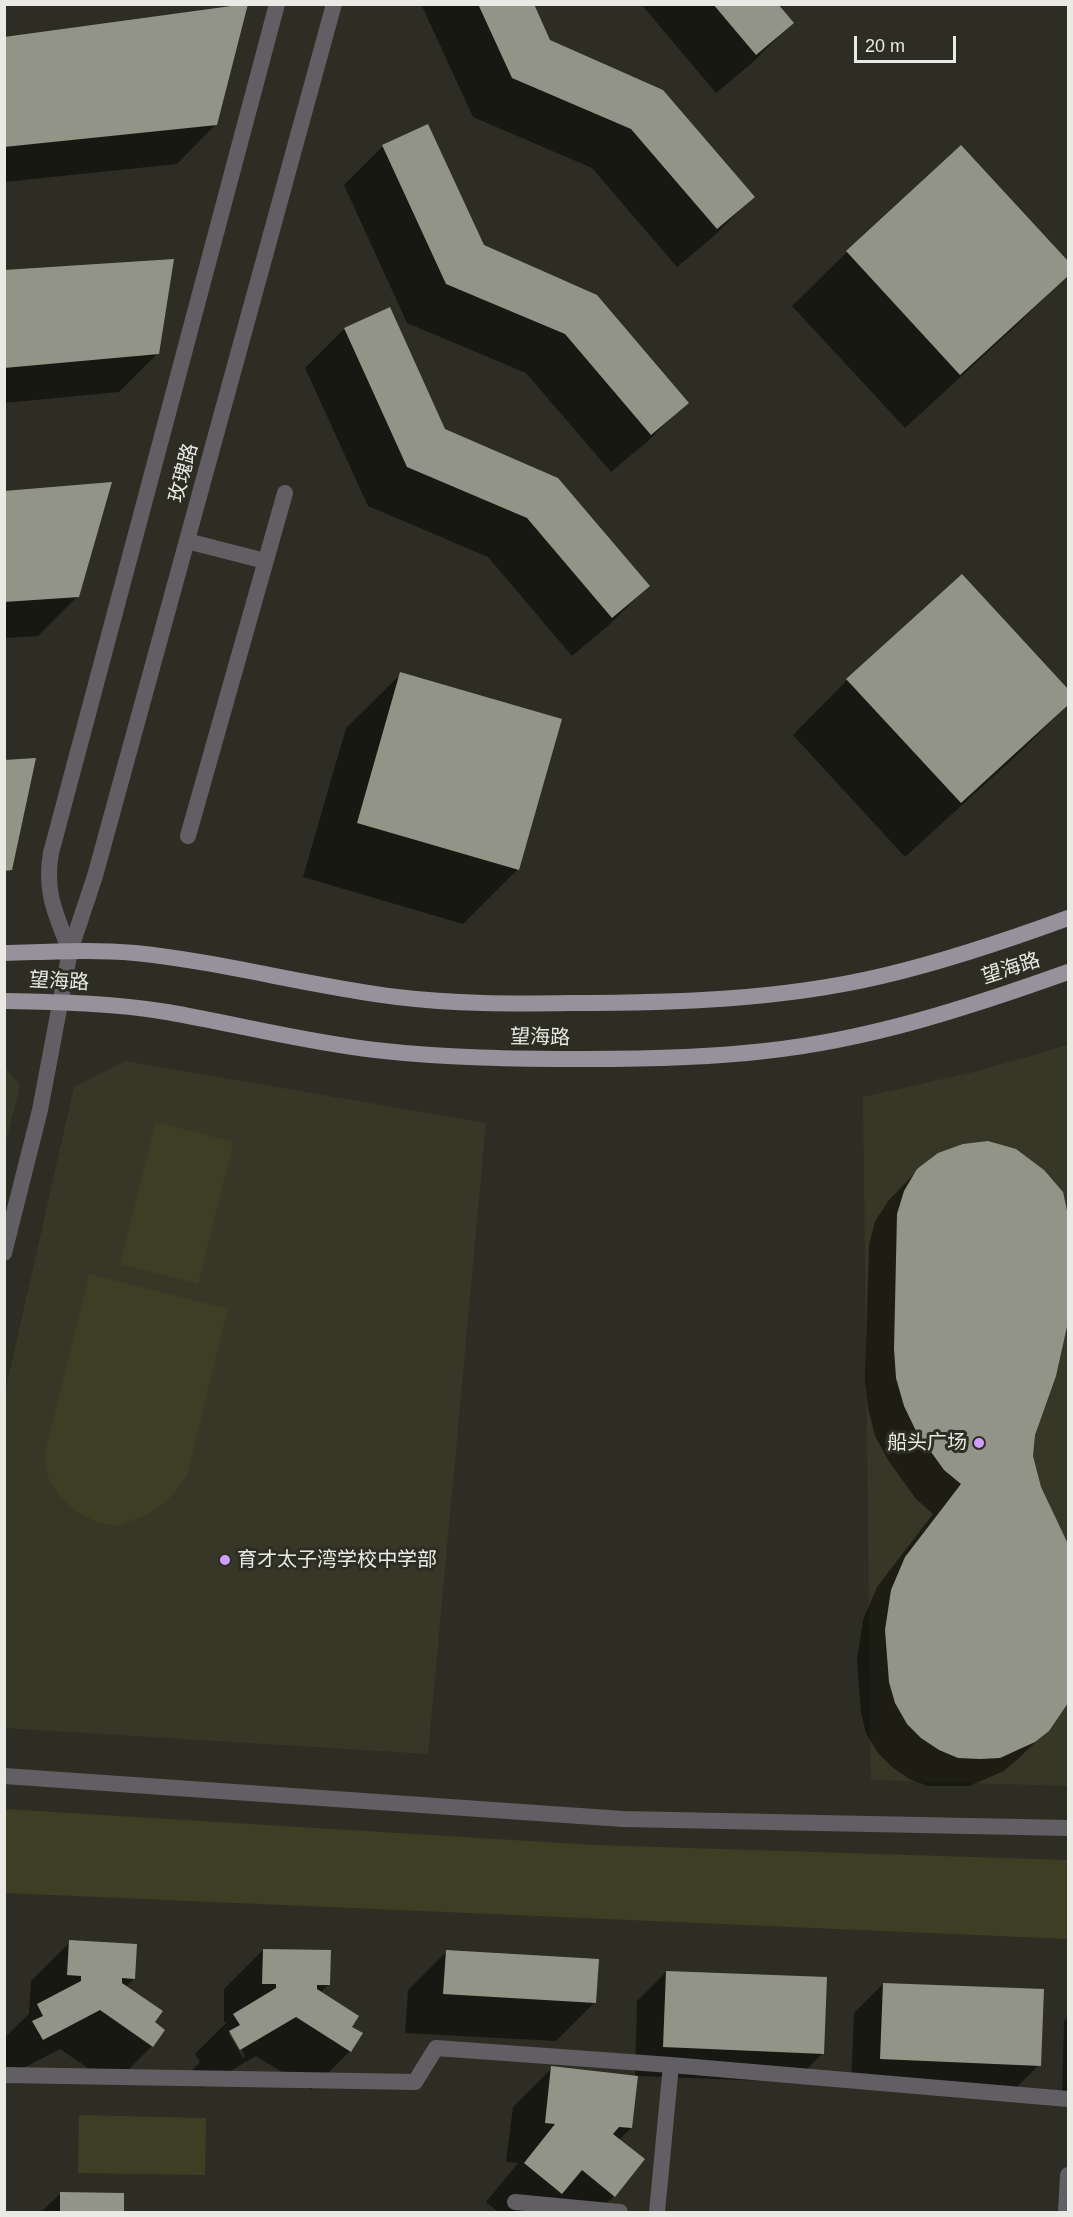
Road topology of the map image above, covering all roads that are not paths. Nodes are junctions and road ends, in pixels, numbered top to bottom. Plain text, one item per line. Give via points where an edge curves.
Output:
1 (277, 4) edge
2 (334, 4) edge
3 (285, 493) dead end
4 (187, 541) junction
5 (265, 561) junction
6 (189, 836) dead end
7 (1068, 918) edge
8 (70, 951) junction
9 (4, 953) edge
10 (1068, 972) edge
11 (4, 1001) edge
12 (60, 1002) junction
13 (4, 1253) edge
14 (4, 1776) edge
15 (1068, 1828) edge
16 (671, 2065) junction
17 (4, 2074) edge
18 (1068, 2099) edge
19 (1068, 2175) edge
20 (515, 2202) dead end
21 (620, 2212) edge
22 (657, 2212) edge
23 (1066, 2212) edge

1 - 8 street via 51,854 50,897
2 - 4 street, 玫瑰路
3 - 5 street
4 - 5 street
4 - 8 street, 玫瑰路 via 95,876
5 - 6 street
7 - 8 main road, 望海路 via 882,976 751,997 658,1003 455,1003 331,987 174,958
8 - 9 main road, 望海路
8 - 12 street, 玫瑰路
10 - 12 main road, 望海路 via 955,1010 870,1032 765,1051 661,1059 526,1059 374,1050 291,1038 165,1012
11 - 12 main road, 望海路
12 - 13 street, 玫瑰路 via 40,1110
14 - 15 street via 623,1819
16 - 17 street via 436,2048 415,2082
16 - 18 street
16 - 22 street
19 - 23 street
20 - 21 street

